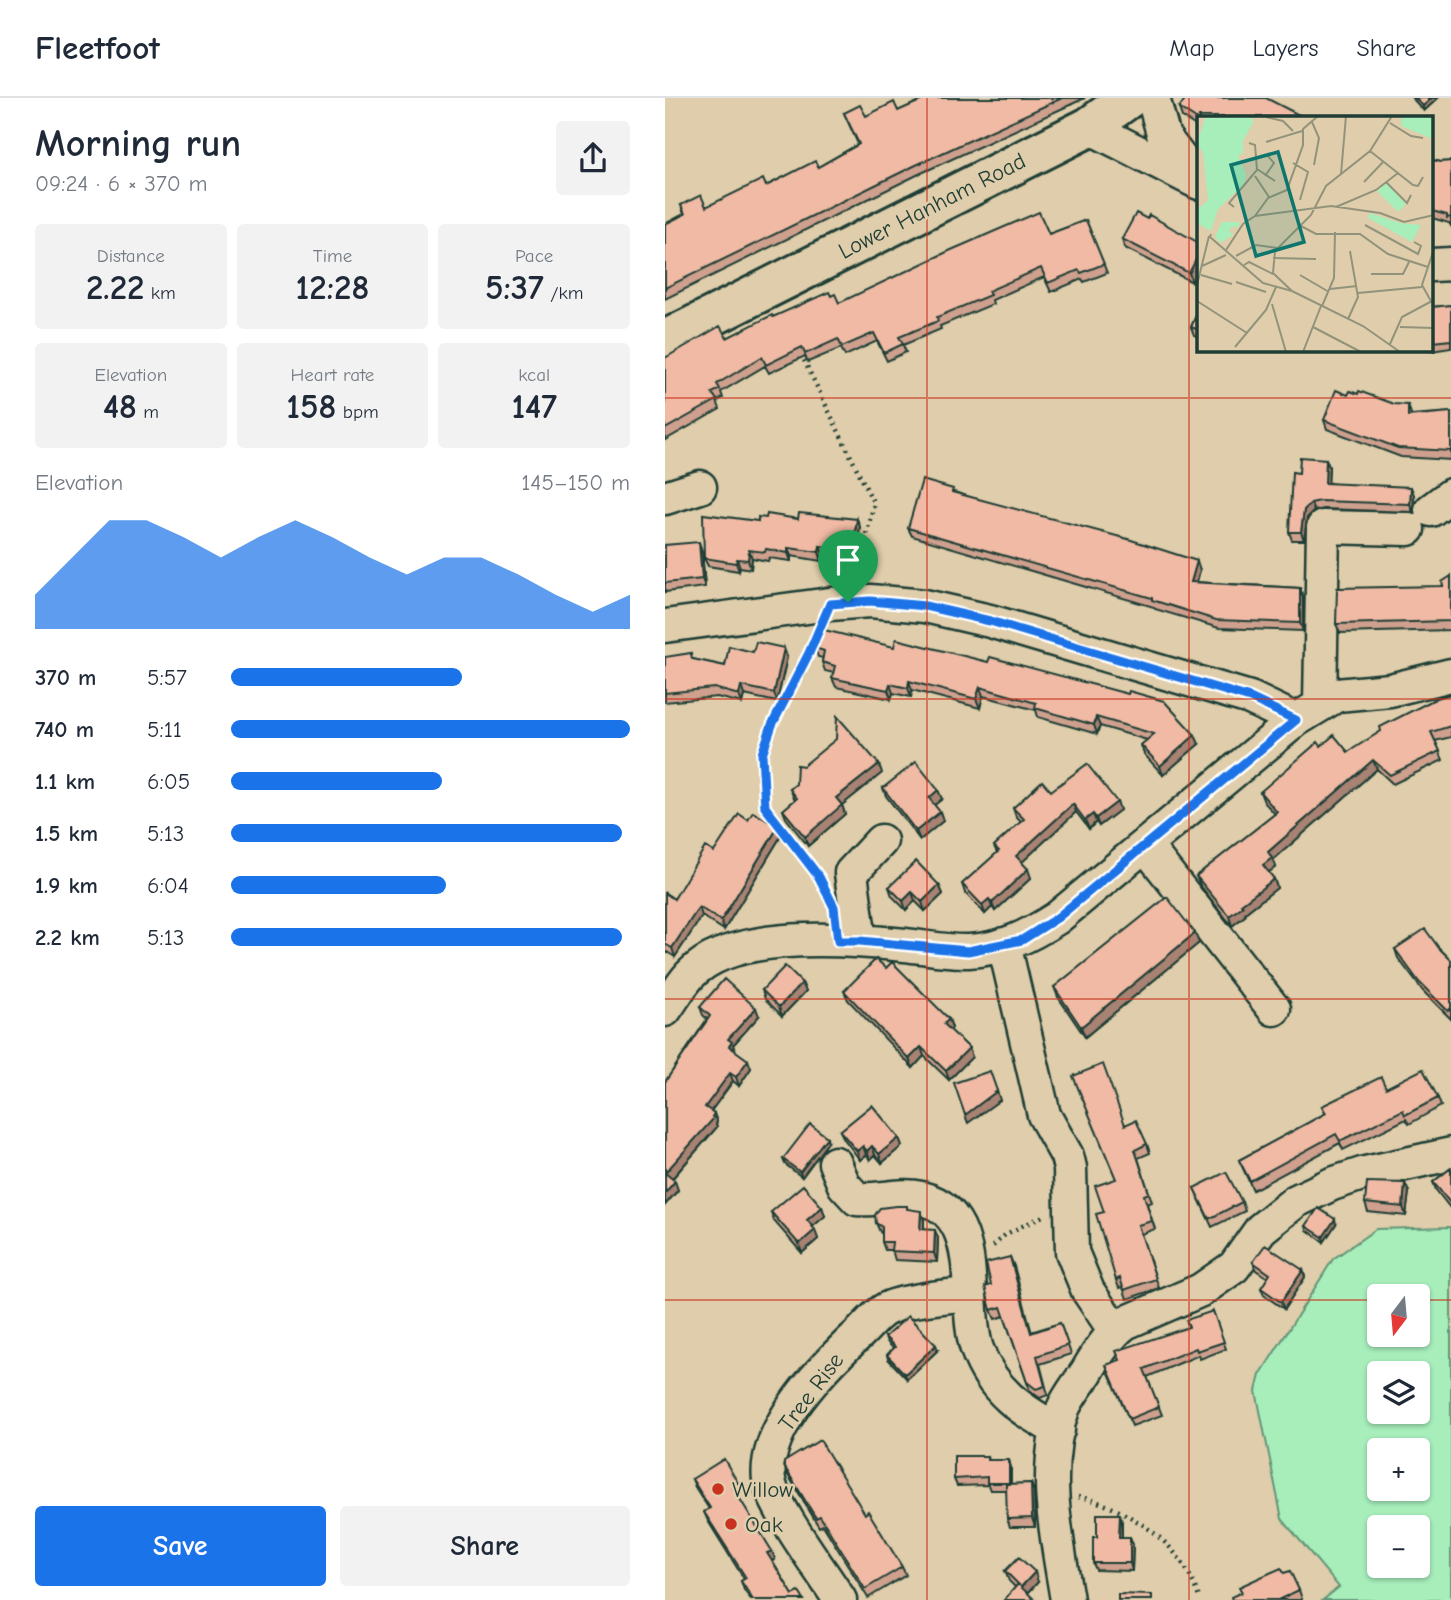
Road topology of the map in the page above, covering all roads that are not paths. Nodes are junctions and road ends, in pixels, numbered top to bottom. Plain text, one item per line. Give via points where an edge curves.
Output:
1 (1129, 98) edge
2 (1153, 98) edge
3 (1089, 127) junction
4 (1197, 180) edge
5 (1197, 182) edge
6 (1451, 264) edge
7 (1433, 265) edge
8 (665, 340) edge
9 (700, 487) dead end
10 (665, 498) edge
11 (1430, 512) edge
12 (665, 626) edge
13 (1451, 675) edge
14 (1308, 713) junction
15 (881, 841) dead end
16 (1145, 845) junction
17 (860, 941) junction
18 (1004, 944) junction
19 (1274, 1009) dead end
20 (665, 1010) edge
21 (1451, 1154) edge
22 (835, 1163) dead end
23 (970, 1294) junction
24 (1115, 1331) junction
25 (1058, 1430) junction
26 (840, 1600) edge
27 (1067, 1600) edge

1 - 3 main road, Lower Hanham Road
2 - 4 street via 1164,137
3 - 5 street
3 - 8 main road, Lower Hanham Road
6 - 7 street
9 - 10 street
11 - 14 street via 1323,527
12 - 14 street via 839,603 925,606
13 - 14 street via 1390,690 1337,695
14 - 16 street
15 - 17 street via 851,873
16 - 18 street via 1057,918 1022,940
16 - 19 street
17 - 18 street via 968,951
17 - 20 street via 768,943 723,953 690,974
18 - 24 street via 1044,1115 1070,1168 1072,1252 1089,1291
21 - 24 street via 1365,1172 1296,1201 1261,1229 1234,1266 1201,1290
22 - 23 street via 844,1185 857,1199 921,1197 948,1214 969,1259
23 - 25 street via 976,1348 989,1376 1026,1413
23 - 26 street, Tree Rise via 886,1308 835,1356 793,1406 772,1446 769,1481
24 - 25 street via 1064,1408
25 - 27 street via 1052,1493

